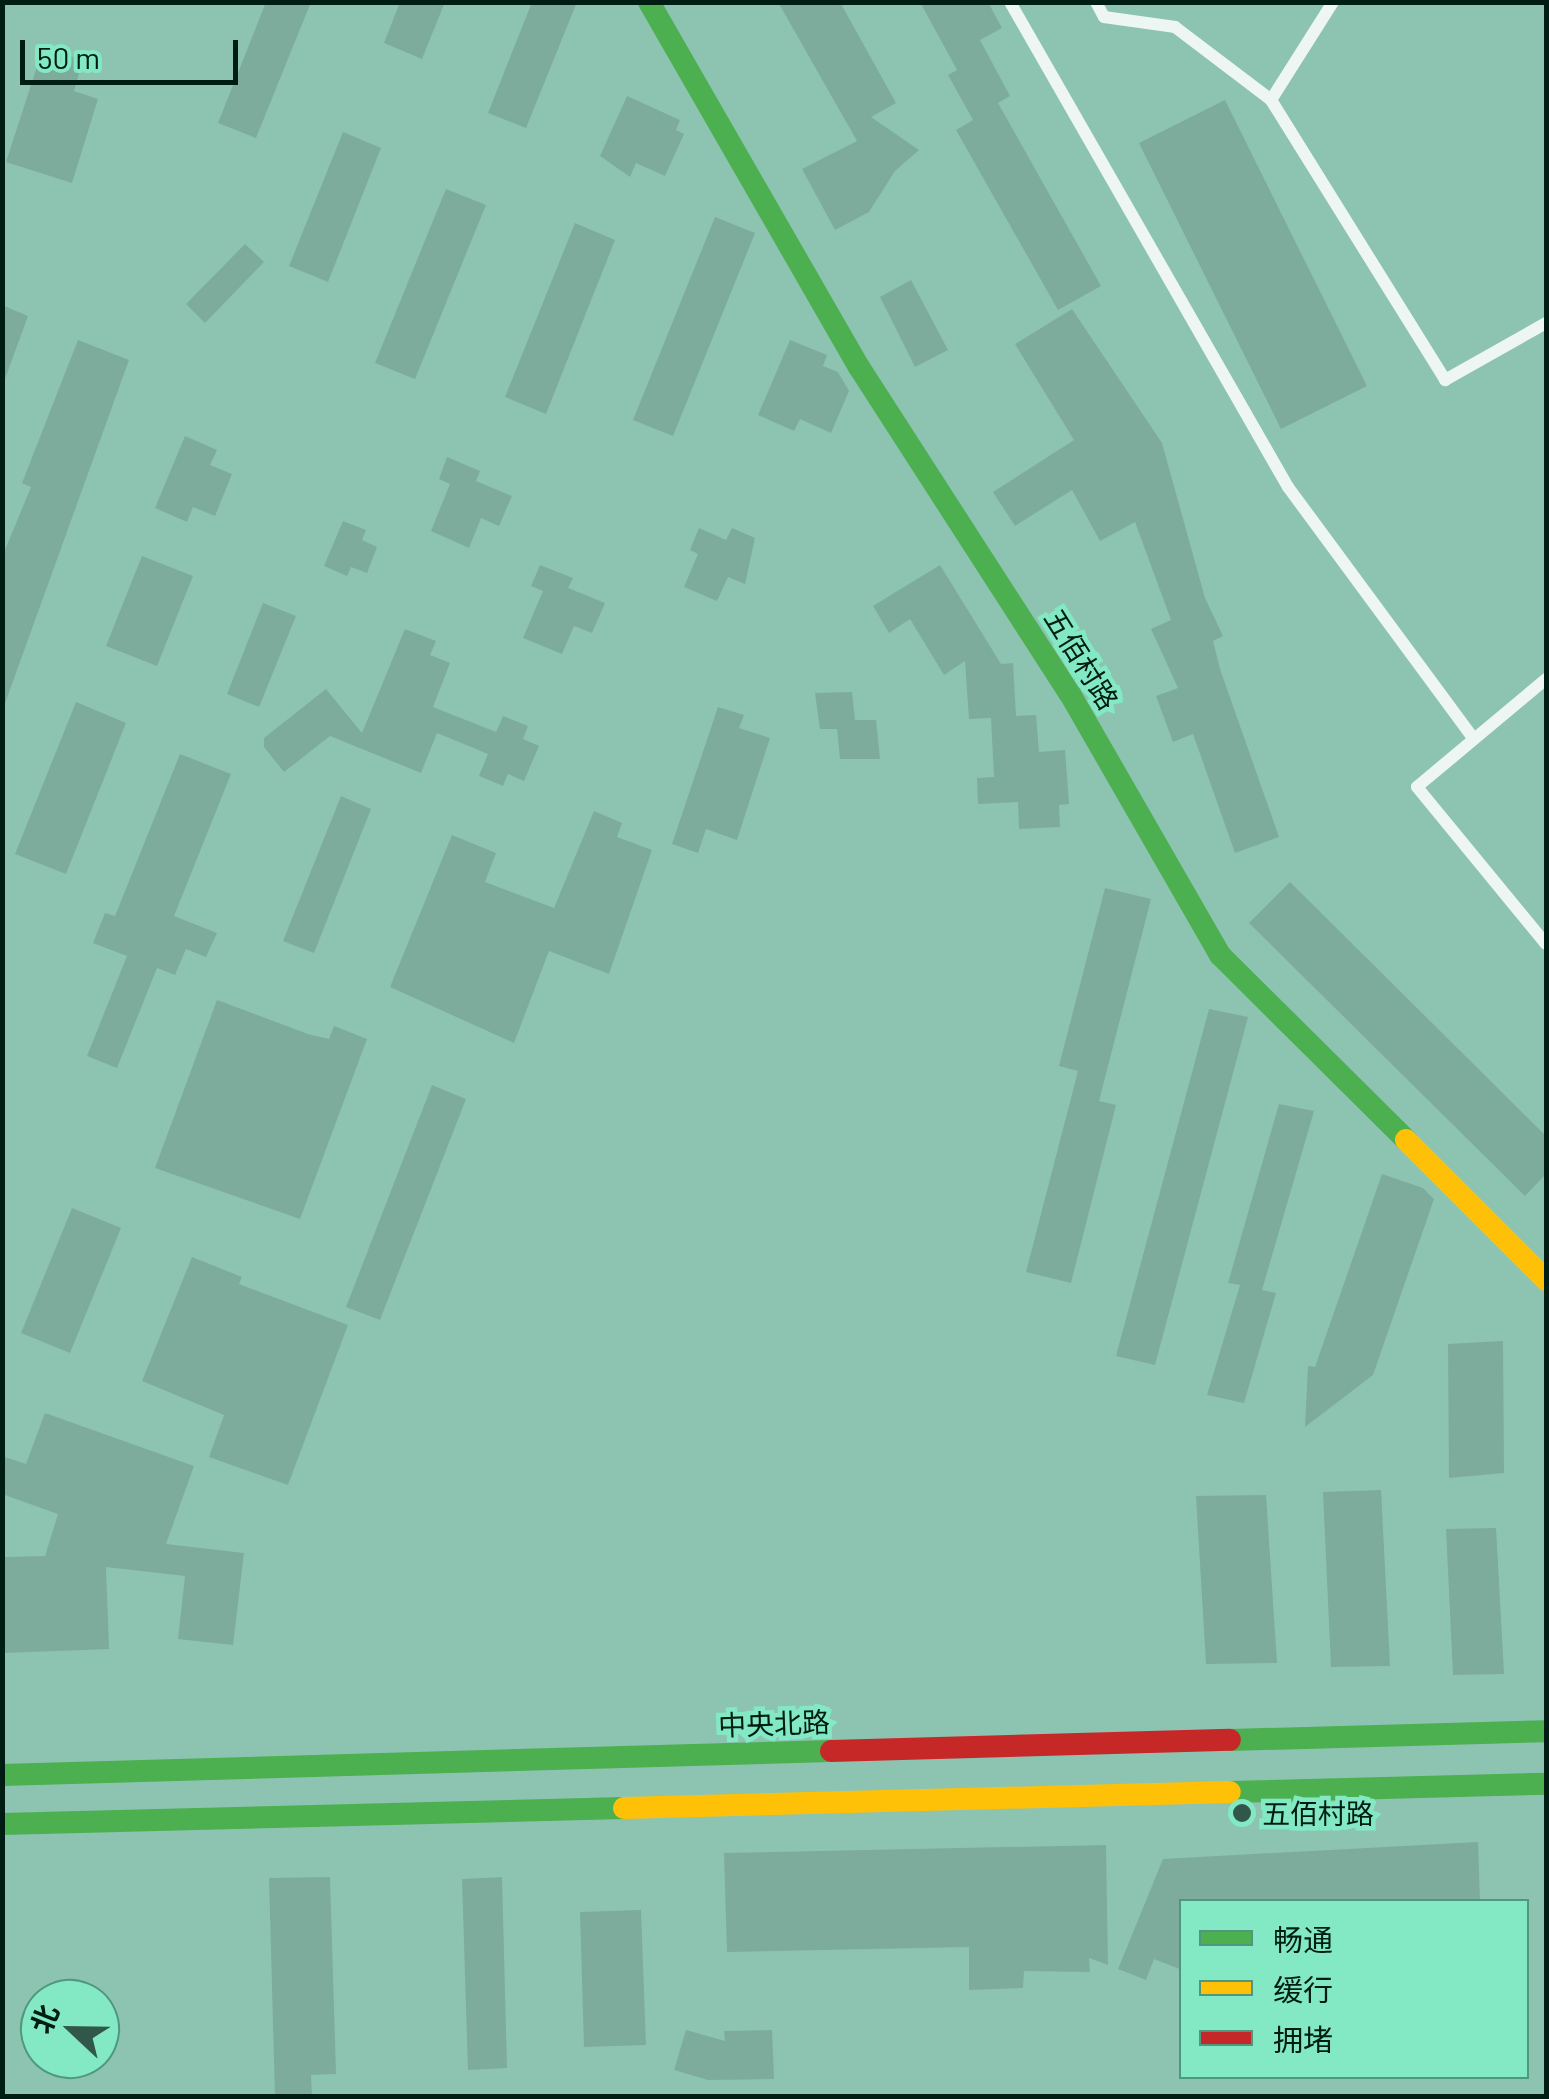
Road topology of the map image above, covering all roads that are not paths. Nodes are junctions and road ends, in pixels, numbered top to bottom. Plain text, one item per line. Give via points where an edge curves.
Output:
1 (649, 2) edge
2 (1010, 2) edge
3 (1096, 2) edge
4 (1332, 2) edge
5 (1271, 100) junction
6 (1546, 323) edge
7 (1546, 679) edge
8 (1474, 739) junction
9 (1546, 944) edge
10 (1546, 1280) edge
11 (1546, 1731) edge
12 (2, 1775) edge
13 (1546, 1784) edge
14 (2, 1824) edge

1 - 10 main road, 五佰村路 via 859,368 1070,694 1220,955
2 - 8 lane via 1288,487
3 - 5 lane via 1104,17 1175,27
4 - 5 lane
5 - 6 lane via 1445,380
7 - 8 lane
8 - 9 lane via 1417,787
11 - 12 main road, 中央北路
13 - 14 main road

